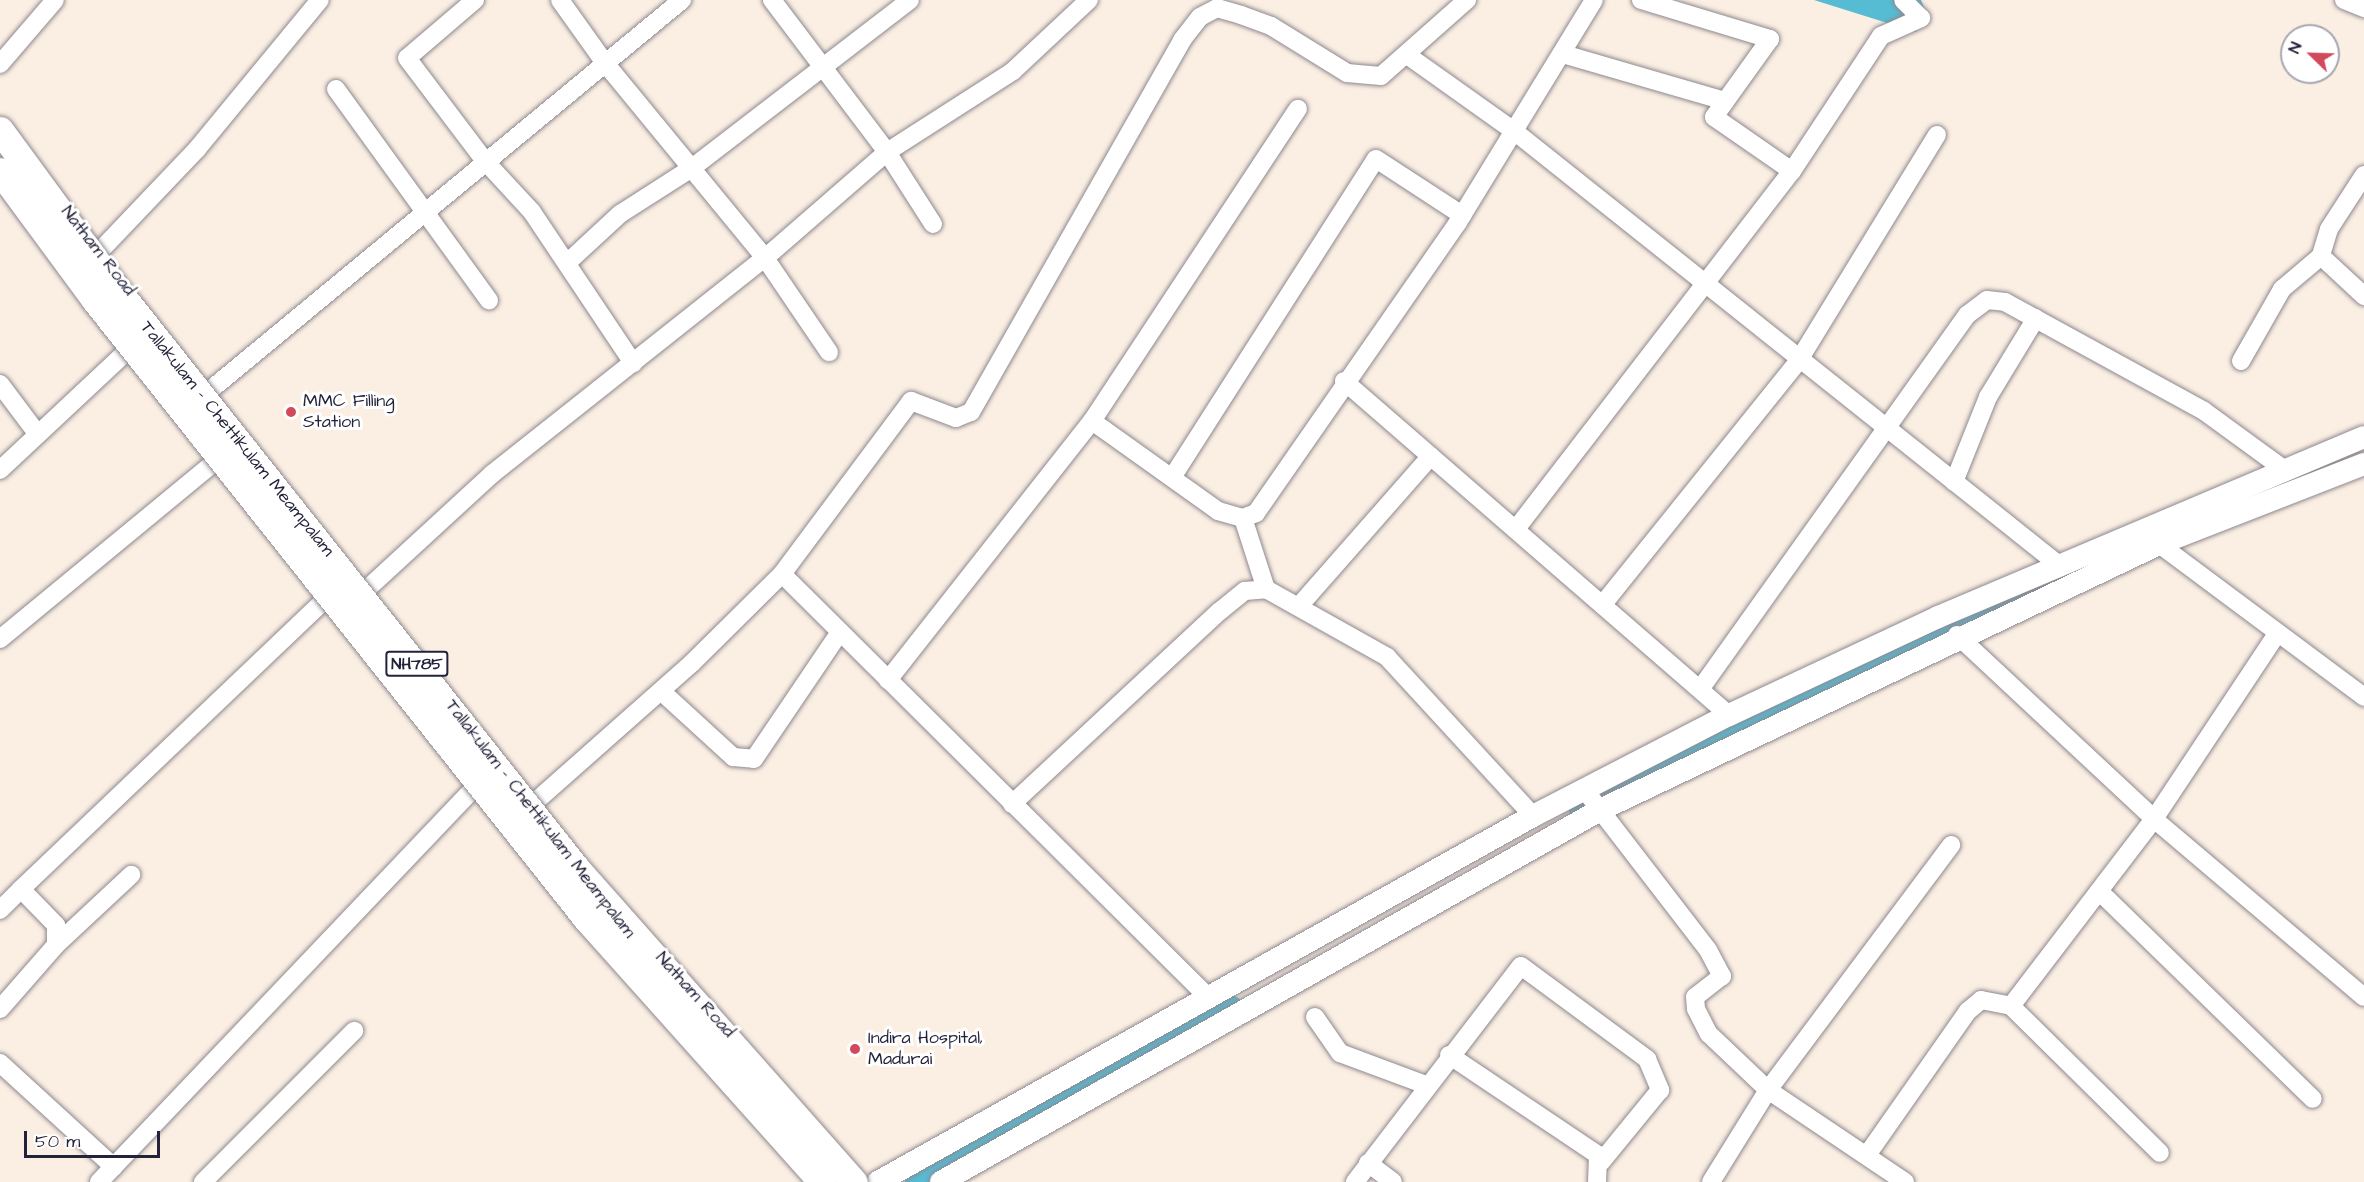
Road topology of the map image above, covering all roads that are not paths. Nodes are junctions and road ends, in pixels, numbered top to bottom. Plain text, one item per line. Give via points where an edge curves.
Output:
1 (55, 0) edge
2 (320, 0) edge
3 (475, 0) edge
4 (560, 0) edge
5 (682, 0) edge
6 (772, 0) edge
7 (910, 0) edge
8 (1089, 0) edge
9 (1467, 0) edge
10 (1594, 0) edge
11 (1641, 0) edge
12 (1903, 0) edge
13 (2344, 0) edge
14 (1212, 4) edge
15 (2364, 8) edge
16 (1563, 54) junction
17 (1407, 55) junction
18 (605, 63) junction
19 (0, 64) edge
20 (822, 64) junction
21 (336, 89) dead end
22 (1725, 101) junction
23 (1298, 109) dead end
24 (0, 120) edge
25 (0, 130) edge
26 (1514, 131) junction
27 (1937, 135) dead end
28 (887, 153) junction
29 (485, 161) junction
30 (692, 168) junction
31 (0, 171) edge
32 (1792, 171) junction
33 (2364, 175) edge
34 (0, 183) edge
35 (424, 212) junction
36 (1462, 215) junction
37 (933, 224) dead end
38 (98, 253) junction
39 (2321, 256) junction
40 (765, 258) junction
41 (567, 263) junction
42 (1707, 285) junction
43 (2364, 296) edge
44 (489, 300) dead end
45 (2036, 318) junction
46 (156, 324) junction
47 (127, 350) junction
48 (829, 352) dead end
49 (1799, 360) junction
50 (2241, 361) dead end
51 (633, 363) junction
52 (1344, 381) junction
53 (0, 384) edge
54 (209, 391) junction
55 (1092, 421) junction
56 (1886, 428) junction
57 (36, 432) junction
58 (2364, 437) edge
59 (1431, 456) junction
60 (215, 462) junction
61 (2364, 464) edge
62 (0, 470) edge
63 (2285, 470) junction
64 (1173, 476) junction
65 (1954, 482) junction
66 (1243, 518) junction
67 (1516, 529) junction
68 (2160, 544) junction
69 (2059, 565) junction
70 (782, 574) junction
71 (1266, 589) junction
72 (368, 590) junction
73 (326, 599) junction
74 (1603, 604) junction
75 (1300, 605) junction
76 (840, 632) junction
77 (2277, 634) junction
78 (1957, 635) junction
79 (0, 639) edge
80 (888, 680) junction
81 (1701, 688) junction
82 (661, 691) junction
83 (2364, 697) edge
84 (1729, 715) junction
85 (475, 787) junction
86 (1592, 800) junction
87 (535, 802) junction
88 (1012, 804) junction
89 (1533, 816) junction
90 (2154, 819) junction
91 (1952, 845) dead end
92 (131, 875) dead end
93 (21, 889) junction
94 (2099, 891) junction
95 (0, 910) edge
96 (56, 945) junction
97 (1208, 996) junction
98 (2364, 997) edge
99 (2, 1004) edge
100 (2011, 1006) junction
101 (1314, 1017) dead end
102 (354, 1031) dead end
103 (1449, 1055) junction
104 (0, 1062) edge
105 (1426, 1085) junction
106 (1768, 1090) junction
107 (2313, 1099) dead end
108 (2160, 1153) dead end
109 (1868, 1155) junction
110 (1601, 1162) junction
111 (1368, 1163) junction
112 (114, 1167) junction
113 (99, 1182) edge
114 (202, 1182) edge
115 (813, 1182) edge
116 (822, 1182) edge
117 (854, 1182) edge
118 (865, 1182) edge
119 (878, 1182) edge
120 (941, 1182) edge
121 (1355, 1182) edge
122 (1393, 1182) edge
123 (1597, 1182) edge
124 (1711, 1182) edge
125 (1905, 1182) edge

1 - 19 street
2 - 38 street via 197,149
3 - 29 street via 407,58
4 - 18 street
5 - 18 street
6 - 20 street
7 - 20 street
8 - 28 street via 1013,71
9 - 17 street
10 - 16 street
11 - 22 street via 1770,39
12 - 32 street via 1921,18 1881,36
13 - 15 street
14 - 17 street via 1271,26 1363,77 1381,76
14 - 70 street via 1182,40 971,412 956,418 911,401
16 - 22 street
16 - 26 street
17 - 26 street
18 - 29 street
18 - 30 street
20 - 28 street
20 - 30 street
21 - 35 street
22 - 32 street via 1714,117
23 - 55 street
24 - 38 main road, Natham Road
25 - 117 highway, Tallakulam - Chettikulam Meampalam / NH785, bridge via 115,287 576,868
26 - 36 street
26 - 42 street
27 - 49 street
28 - 37 street
28 - 40 street
29 - 35 street
29 - 41 street via 532,212
30 - 40 street
30 - 41 street via 620,214
31 - 116 highway, Tallakulam - Chettikulam Meampalam / NH785, bridge via 95,300 579,909
32 - 42 street
33 - 39 street via 2329,229
34 - 47 main road, Natham Road
35 - 44 street
35 - 54 street
36 - 52 street
36 - 64 street via 1376,159
38 - 46 main road, Natham Road
39 - 43 street
39 - 50 street via 2282,289
40 - 48 street
40 - 51 street
41 - 51 street
42 - 49 street
42 - 67 street
45 - 56 street via 2005,302 1977,305
45 - 63 street via 2204,411
45 - 65 street via 1988,397
46 - 47 street
46 - 54 main road, Natham Road
47 - 57 street
47 - 60 main road, Natham Road
49 - 56 street
49 - 74 street
51 - 72 street via 492,474
52 - 59 street
52 - 66 street via 1256,513
53 - 57 street
54 - 72 main road, Natham Road
55 - 64 street
55 - 80 street
56 - 65 street
56 - 81 street
57 - 62 street
58 - 63 main road
59 - 67 street
59 - 75 street
60 - 73 main road, Natham Road
60 - 79 street
61 - 68 main road
63 - 69 main road
64 - 66 street via 1218,511
65 - 69 street
66 - 71 street
67 - 74 street
68 - 77 street
68 - 78 main road
69 - 84 main road
70 - 76 street
70 - 82 street
71 - 75 street
71 - 88 street via 1245,591 1220,611
72 - 87 main road, Natham Road
73 - 85 main road, Natham Road
73 - 93 street
74 - 81 street
75 - 89 street via 1387,657
76 - 80 street
76 - 82 street via 754,759 733,757
77 - 83 street
77 - 90 street
78 - 86 main road
78 - 90 street
80 - 88 street
81 - 84 street
82 - 87 street
84 - 86 main road
85 - 112 street
85 - 115 main road, Natham Road via 613,960
86 - 89 main road
86 - 106 street via 1692,927 1722,976 1695,997 1709,1034
86 - 120 main road
87 - 118 main road, Natham Road via 637,931
88 - 97 street
89 - 97 main road
90 - 94 street
90 - 98 street
91 - 106 street
92 - 96 street
93 - 95 street
93 - 96 street via 56,925
94 - 100 street
94 - 107 street
96 - 99 street
97 - 119 main road
100 - 108 street
100 - 109 street via 1981,1000 1968,1011
101 - 105 street via 1340,1053
102 - 114 street
103 - 105 street
103 - 110 street via 1585,1145
103 - 110 street via 1521,966 1647,1059 1660,1090
104 - 112 street
105 - 111 street
106 - 109 street
106 - 124 street
109 - 125 street
110 - 123 street
111 - 121 street
111 - 122 street
112 - 113 street

